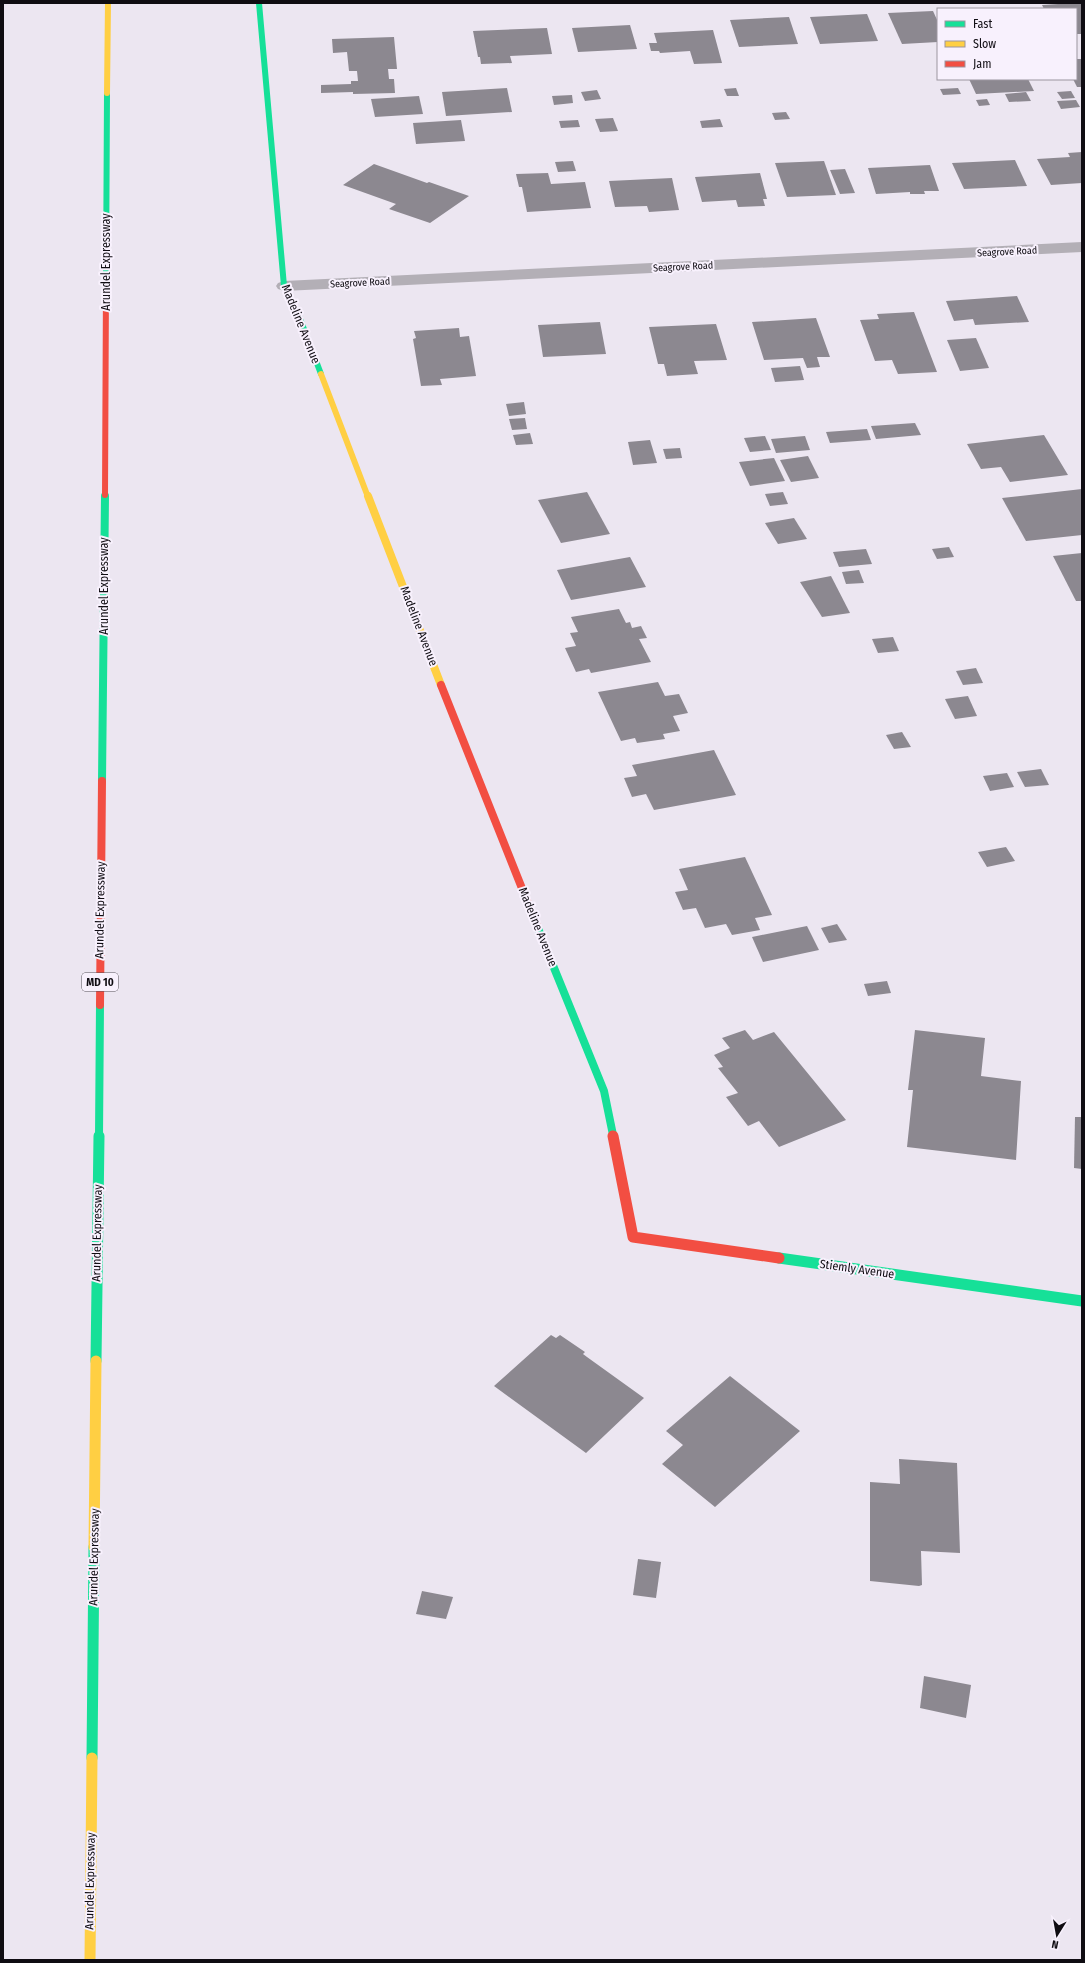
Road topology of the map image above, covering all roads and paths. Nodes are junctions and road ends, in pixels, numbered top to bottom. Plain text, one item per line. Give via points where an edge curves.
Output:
1 (108, 3) edge
2 (259, 3) edge
3 (1080, 252) edge
4 (284, 286) junction
5 (633, 1237) joint
6 (1082, 1301) edge
7 (90, 1960) edge

1 - 7 main road, Arundel Expressway / MD 10
2 - 4 main road, Madeline Avenue
3 - 4 street, Seagrove Road
4 - 5 main road, Madeline Avenue via 299,316 456,722 604,1092
5 - 6 main road, Stiemly Avenue

